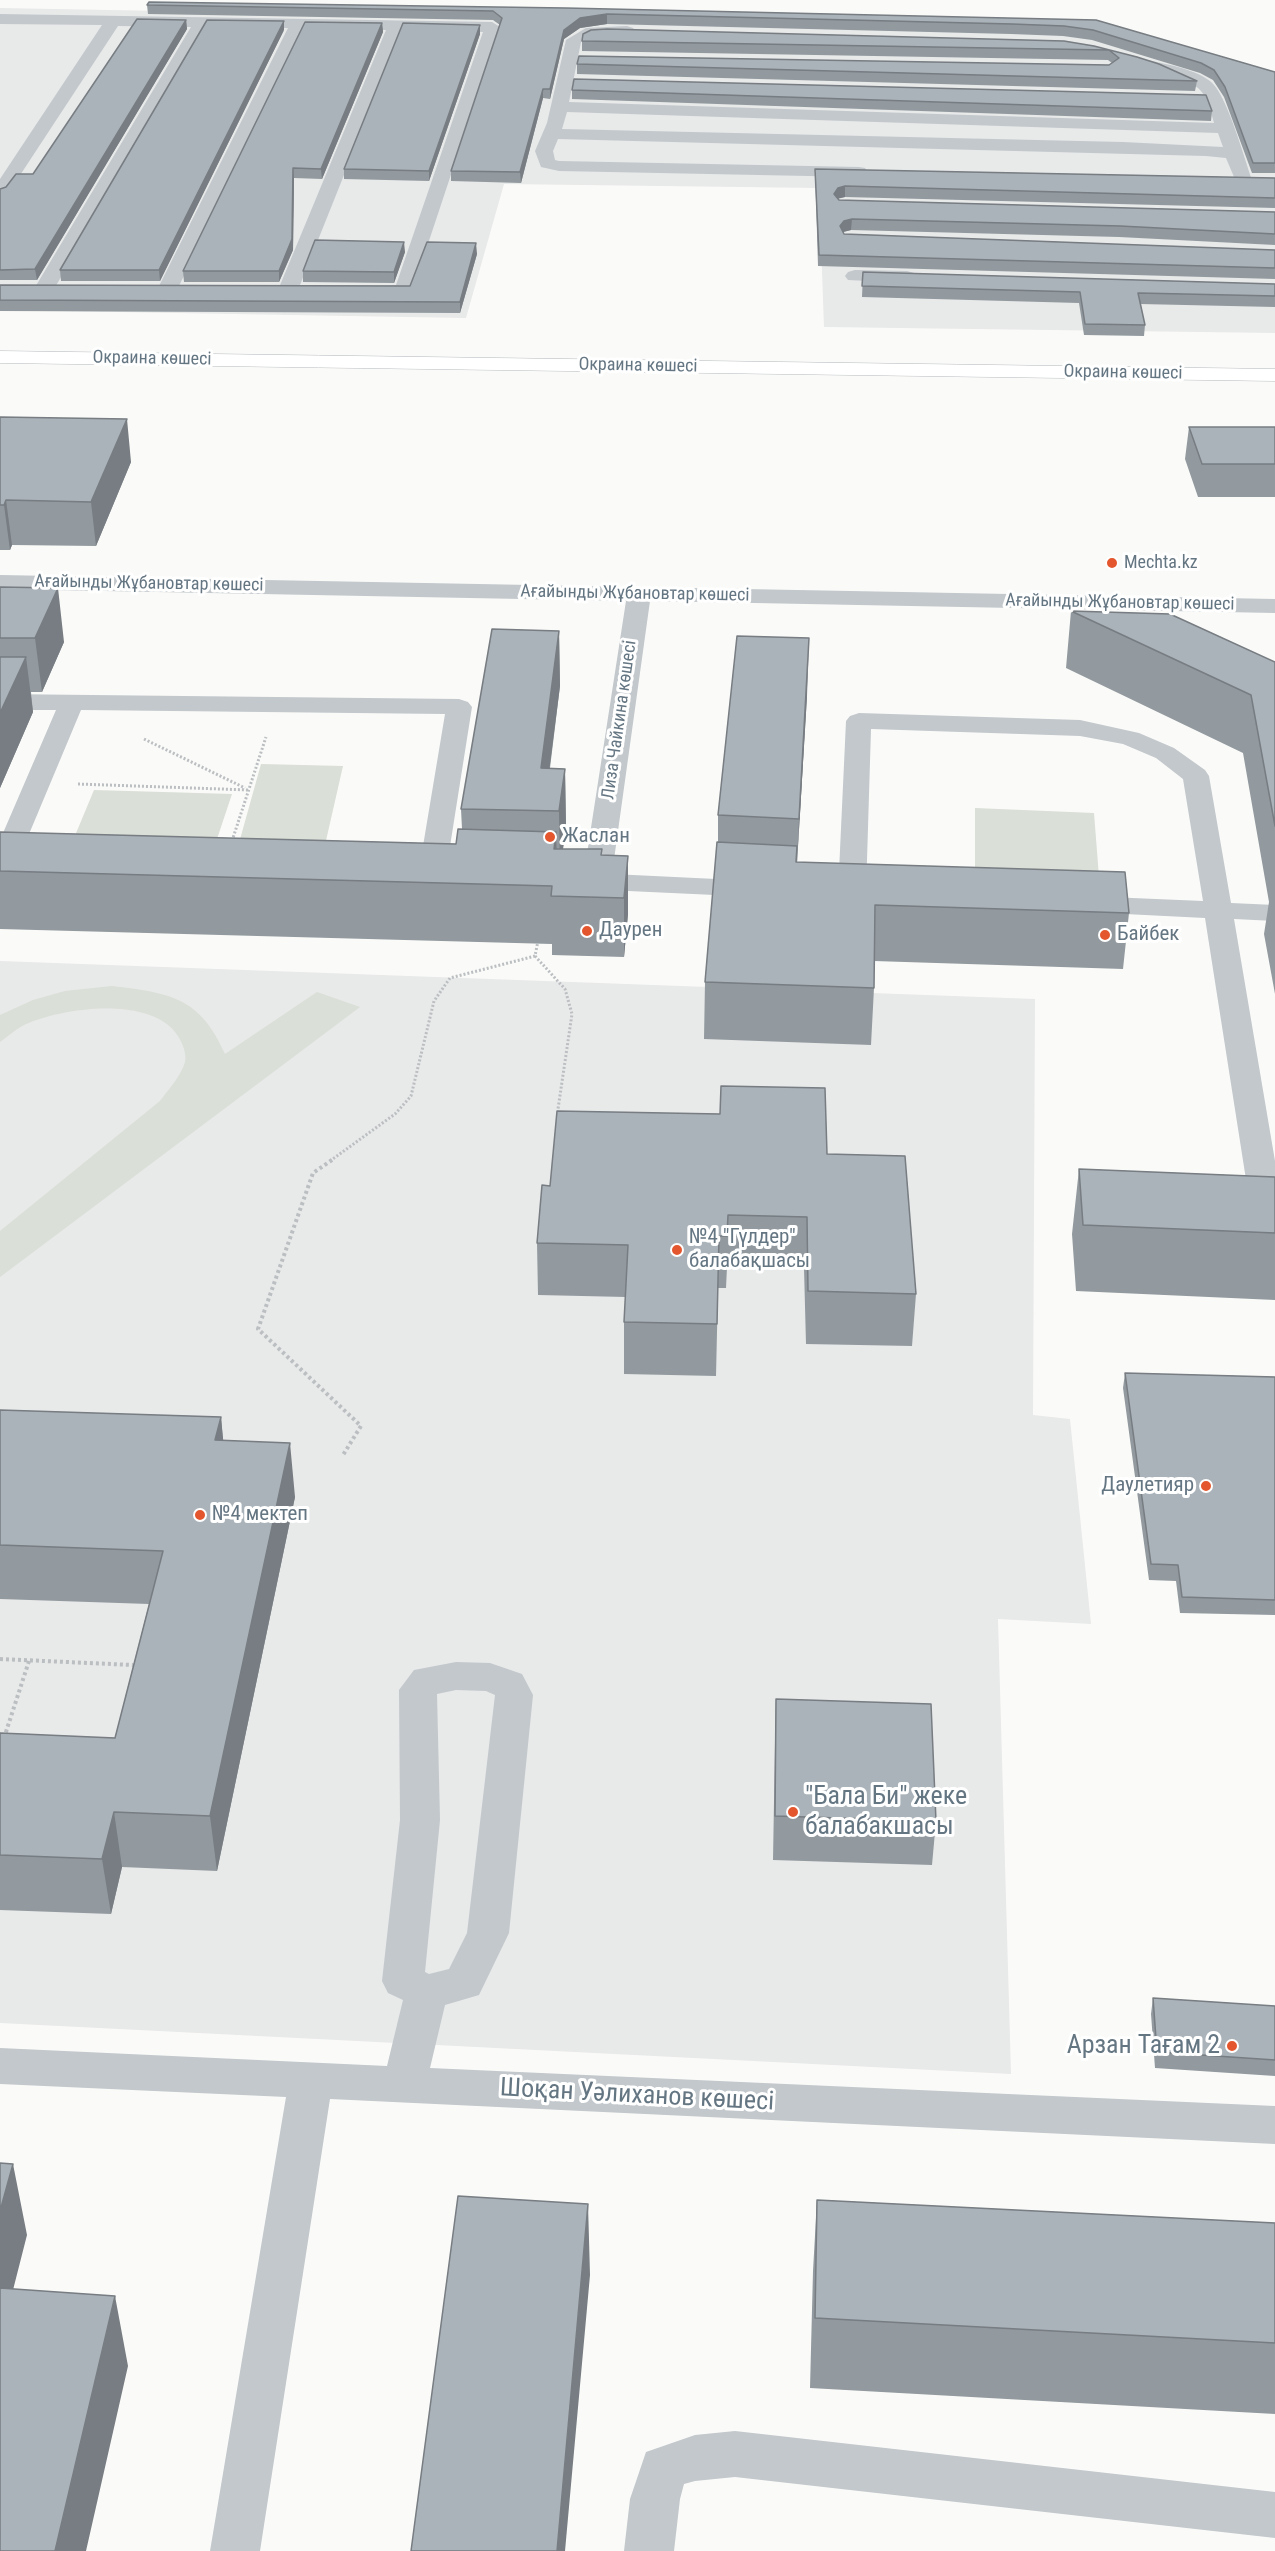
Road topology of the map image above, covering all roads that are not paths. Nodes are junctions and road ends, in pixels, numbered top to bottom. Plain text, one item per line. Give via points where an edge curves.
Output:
1 (6, 19) edge
2 (113, 21) junction
3 (202, 22) junction
4 (298, 24) junction
5 (396, 25) junction
6 (643, 32) edge
7 (0, 35) edge
8 (1125, 63) edge
9 (1190, 97) edge
10 (1214, 98) junction
11 (559, 107) junction
12 (1225, 128) junction
13 (551, 134) junction
14 (1234, 153) junction
15 (877, 172) edge
16 (1220, 179) edge
17 (1243, 180) junction
18 (1264, 180) edge
19 (0, 192) edge
20 (855, 276) dead end
21 (925, 278) edge
22 (22, 288) edge
23 (44, 289) junction
24 (66, 289) edge
25 (145, 289) edge
26 (167, 290) junction
27 (189, 290) edge
28 (266, 290) edge
29 (288, 290) junction
30 (312, 291) edge
31 (346, 291) edge
32 (0, 357) edge
33 (1275, 375) edge
34 (0, 582) edge
35 (639, 595) junction
36 (1273, 605) edge
37 (0, 702) edge
38 (72, 703) junction
39 (38, 866) edge
40 (396, 877) edge
41 (547, 880) edge
42 (597, 881) junction
43 (782, 890) edge
44 (852, 893) edge
45 (1064, 903) edge
46 (1218, 911) junction
47 (1275, 913) edge
48 (1217, 1194) edge
49 (426, 1992) junction
50 (0, 2066) edge
51 (311, 2079) junction
52 (404, 2085) junction
53 (1275, 2126) edge
54 (1275, 2515) edge
55 (235, 2551) edge
56 (649, 2551) edge

1 - 2 street
1 - 7 street
2 - 3 street
2 - 19 street
3 - 4 street
3 - 23 street
4 - 5 street
4 - 26 street
5 - 29 street
5 - 31 street via 492,27 404,291
6 - 11 street via 586,33 574,40 576,58 571,81
8 - 10 street via 1193,78 1206,86
9 - 10 street
10 - 12 street
11 - 12 street
11 - 13 street
12 - 14 street
13 - 14 street via 1164,148
13 - 15 street via 544,151 547,163 559,166
14 - 17 street
16 - 17 street
17 - 18 street
20 - 21 street
22 - 23 street
23 - 24 street
25 - 26 street
26 - 27 street
28 - 29 street
29 - 30 street
32 - 33 main road, Окраина көшесі
34 - 35 street, Ағайынды Жұбановтар көшесі
35 - 36 street, Ағайынды Жұбановтар көшесі
35 - 42 street, Лиза Чайкина көшесі
37 - 38 street
38 - 39 street via 3,865
38 - 40 street via 459,707 443,879
41 - 42 street
42 - 43 street
44 - 46 street via 859,721 1080,728 1130,738 1165,753 1196,776
45 - 46 street
46 - 47 street
46 - 48 street via 1265,1196
49 - 49 street via 464,1983 488,1933 514,1695 508,1684 490,1677 428,1680 418,1690 420,1820 404,1981
49 - 52 street
50 - 51 street, Шоқан Уәлиханов көшесі
51 - 52 street, Шоқан Уәлиханов көшесі
51 - 55 street
52 - 53 street, Шоқан Уәлиханов көшесі
54 - 56 street via 735,2454 695,2458 664,2468 655,2499

